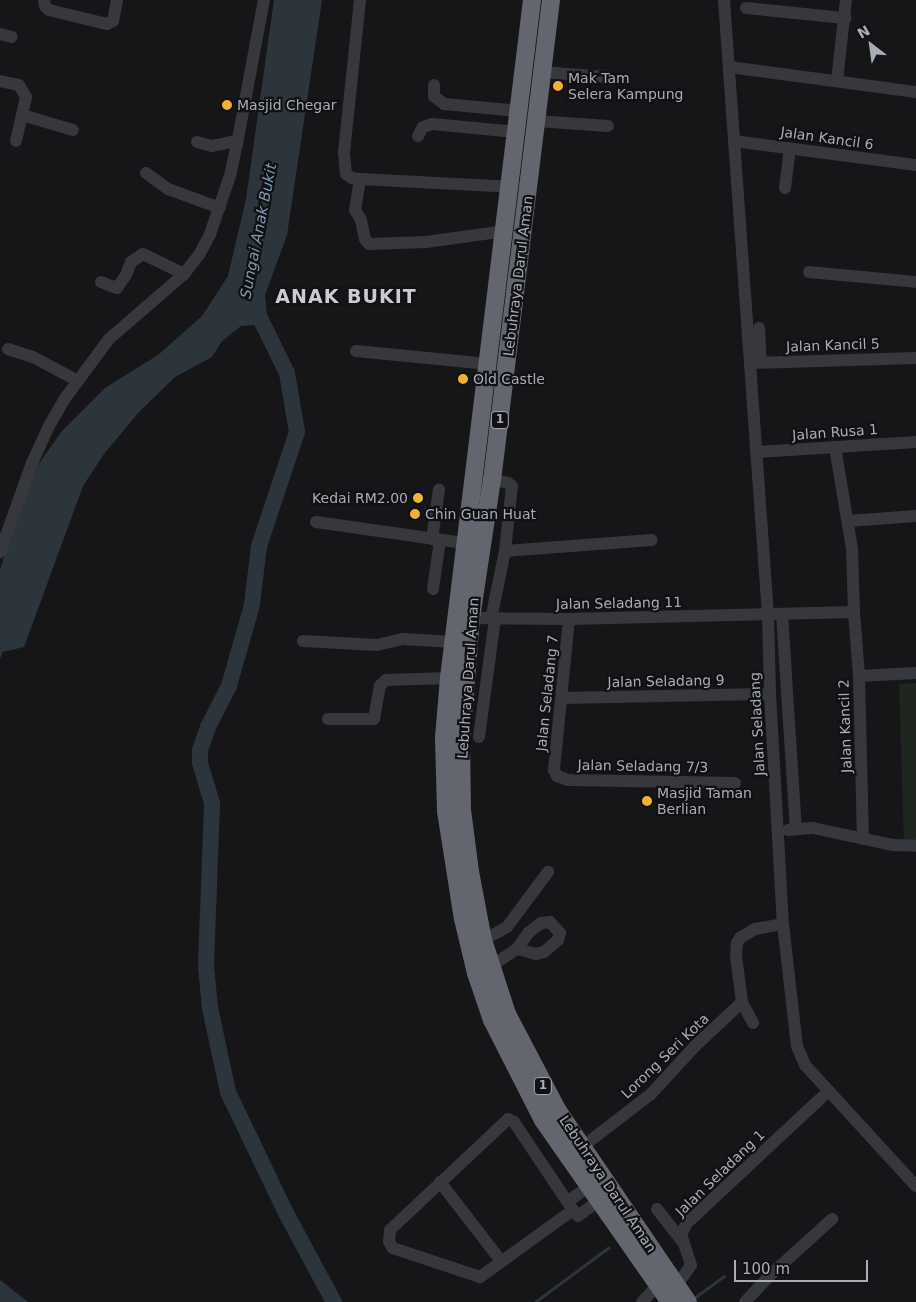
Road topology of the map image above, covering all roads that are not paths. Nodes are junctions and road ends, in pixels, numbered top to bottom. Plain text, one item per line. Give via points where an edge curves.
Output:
1 (44, 0) edge
2 (116, 0) edge
3 (264, 0) edge
4 (360, 0) edge
5 (532, 0) edge
6 (551, 0) edge
7 (724, 0) edge
8 (846, 0) edge
9 (746, 8) dead end
10 (845, 18) junction
11 (729, 67) junction
12 (542, 72) junction
13 (607, 77) dead end
14 (837, 80) junction
15 (0, 81) edge
16 (434, 85) dead end
17 (916, 92) edge
18 (519, 111) junction
19 (22, 115) junction
20 (537, 120) junction
21 (608, 126) dead end
22 (73, 130) dead end
23 (517, 132) junction
24 (418, 136) dead end
25 (16, 141) dead end
26 (734, 141) junction
27 (197, 142) dead end
28 (237, 144) junction
29 (790, 148) junction
30 (916, 165) edge
31 (146, 173) dead end
32 (360, 179) junction
33 (511, 187) junction
34 (785, 188) dead end
35 (220, 208) junction
36 (506, 231) junction
37 (809, 272) dead end
38 (184, 274) junction
39 (101, 282) dead end
40 (916, 282) edge
41 (759, 328) dead end
42 (8, 349) dead end
43 (356, 351) dead end
44 (916, 358) edge
45 (756, 362) junction
46 (488, 364) junction
47 (78, 381) junction
48 (916, 442) edge
49 (835, 448) junction
50 (757, 452) junction
51 (492, 479) junction
52 (439, 489) dead end
53 (916, 516) edge
54 (848, 521) junction
55 (316, 522) dead end
56 (436, 539) junction
57 (652, 540) dead end
58 (464, 542) junction
59 (506, 551) junction
60 (0, 552) edge
61 (433, 589) dead end
62 (854, 612) junction
63 (782, 614) junction
64 (768, 615) junction
65 (471, 618) junction
66 (493, 619) junction
67 (569, 619) junction
68 (303, 641) dead end
69 (453, 642) junction
70 (916, 674) edge
71 (859, 676) junction
72 (449, 678) junction
73 (770, 694) junction
74 (562, 698) junction
75 (328, 719) dead end
76 (479, 736) dead end
77 (554, 770) joint
78 (735, 783) dead end
79 (796, 828) junction
80 (779, 832) junction
81 (863, 839) junction
82 (916, 846) edge
83 (548, 872) dead end
84 (783, 924) junction
85 (484, 940) junction
86 (517, 949) dead end
87 (490, 967) junction
88 (742, 1002) junction
89 (753, 1023) dead end
90 (823, 1096) dead end
91 (582, 1147) junction
92 (440, 1182) junction
93 (916, 1186) edge
94 (594, 1194) junction
95 (573, 1209) junction
96 (657, 1209) dead end
97 (832, 1219) dead end
98 (682, 1240) junction
99 (501, 1261) junction
100 (658, 1285) junction
101 (677, 1285) junction
102 (642, 1302) edge
103 (670, 1302) edge
104 (688, 1302) edge
105 (745, 1302) edge

1 - 2 street via 44,6 49,10 107,24 113,21
3 - 28 street
4 - 32 street via 344,165 346,174
5 - 18 highway, Lebuhraya Darul Aman / 1
6 - 12 highway, Lebuhraya Darul Aman / 1
7 - 11 street
8 - 10 street
9 - 10 street
10 - 14 street
11 - 14 street
11 - 26 street
12 - 13 street
12 - 20 highway, Lebuhraya Darul Aman / 1
14 - 17 street
15 - 19 street via 19,85 25,92
16 - 18 street via 434,96 444,104
18 - 23 highway, Lebuhraya Darul Aman / 1
19 - 22 street
19 - 25 street
20 - 21 street
20 - 51 highway, Lebuhraya Darul Aman / 1
23 - 24 street via 432,124 423,127
23 - 33 highway, Lebuhraya Darul Aman / 1
26 - 29 street, Jalan Kancil 6
26 - 45 street
27 - 28 street via 212,146
28 - 35 street
29 - 30 street, Jalan Kancil 6
29 - 34 street
31 - 35 street via 168,189
32 - 33 street
32 - 36 street via 355,210 369,244 426,242
33 - 36 highway, Lebuhraya Darul Aman / 1
35 - 38 street via 206,241
36 - 46 highway, Lebuhraya Darul Aman / 1
37 - 40 street
38 - 39 street via 142,254 131,262 116,288
38 - 47 street via 109,339
41 - 45 street
42 - 47 street via 32,357
43 - 46 street
44 - 45 street, Jalan Kancil 5
45 - 50 street, Jalan Seladang
46 - 58 highway, Lebuhraya Darul Aman / 1
47 - 60 street via 49,426
48 - 49 street, Jalan Rusa 1
49 - 50 street, Jalan Rusa 1
49 - 54 street, Jalan Kancil 2
50 - 64 street, Jalan Seladang
51 - 59 street via 512,486
51 - 65 highway, Lebuhraya Darul Aman / 1
52 - 56 street
53 - 54 street
54 - 62 street, Jalan Kancil 2 via 854,570
55 - 56 street
56 - 58 street
56 - 61 street
57 - 59 street
58 - 69 highway, Lebuhraya Darul Aman / 1
59 - 66 street
62 - 63 street
62 - 71 street, Jalan Kancil 2
63 - 64 street
63 - 79 street
64 - 67 street, Jalan Seladang 11
64 - 73 street, Jalan Seladang
65 - 66 street, Jalan Seladang 11
65 - 85 highway, Lebuhraya Darul Aman / 1 via 462,733 462,810
66 - 67 street, Jalan Seladang 11
66 - 76 street
67 - 74 street, Jalan Seladang 7
68 - 69 street via 378,645 403,639
69 - 72 highway, Lebuhraya Darul Aman / 1
70 - 71 street
71 - 81 street, Jalan Kancil 2
72 - 75 street via 386,680 380,686 374,719
72 - 94 highway, Lebuhraya Darul Aman / 1 via 444,738 446,811 454,874 476,973 492,1020 526,1089 543,1120
73 - 74 street, Jalan Seladang 9
73 - 80 street, Jalan Seladang
74 - 77 street, Jalan Seladang 7
77 - 78 street, Jalan Seladang 7/3 via 561,779
79 - 80 street
79 - 81 street via 813,828
80 - 84 street, Jalan Seladang
81 - 82 street via 903,847
83 - 85 street via 506,927
84 - 88 street via 755,929 740,938 736,956
84 - 93 street, Jalan Seladang via 801,1059 830,1095
85 - 87 highway, Lebuhraya Darul Aman / 1
86 - 87 street
87 - 91 highway, Lebuhraya Darul Aman / 1 via 528,1056
88 - 89 street
88 - 91 street, Lorong Seri Kota via 651,1094
90 - 98 street, Jalan Seladang 1 via 687,1223 681,1234
91 - 101 highway, Lebuhraya Darul Aman / 1
92 - 95 street via 508,1119 514,1122
92 - 99 street
92 - 99 street via 390,1230 389,1242 393,1248 480,1277
94 - 95 street
94 - 95 street
94 - 100 highway, Lebuhraya Darul Aman / 1
95 - 99 street
96 - 98 street
97 - 105 street
98 - 101 street via 691,1264
100 - 102 street
100 - 103 highway, Lebuhraya Darul Aman / 1
101 - 104 highway, Lebuhraya Darul Aman / 1

